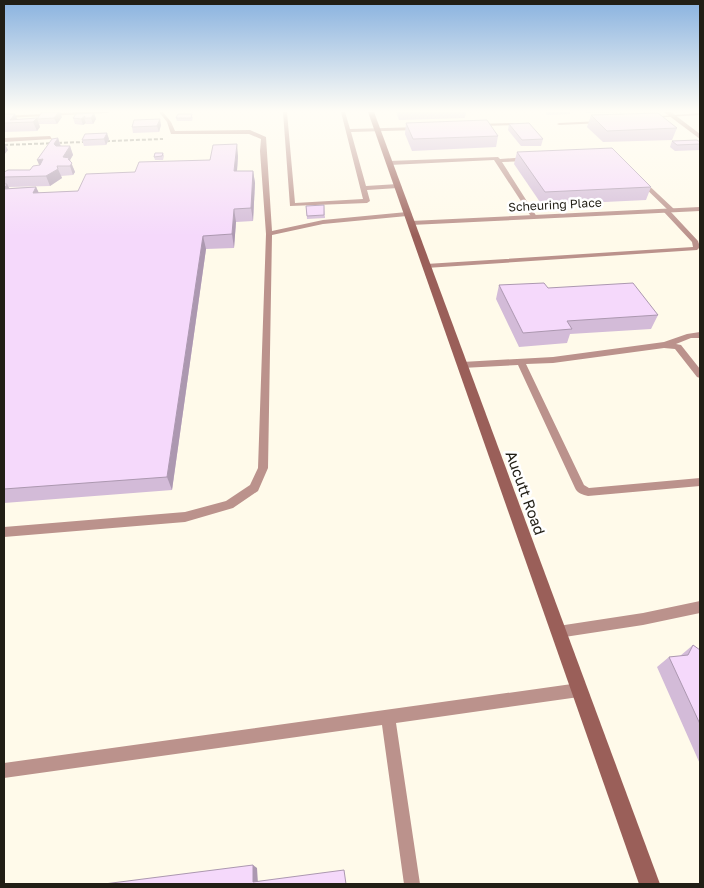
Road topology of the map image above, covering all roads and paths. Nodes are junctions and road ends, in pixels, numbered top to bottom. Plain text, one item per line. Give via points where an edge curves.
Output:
1 (263, 153) edge
2 (288, 153) edge
3 (355, 153) edge
4 (386, 153) edge
5 (536, 159) edge
6 (498, 161) junction
7 (389, 163) junction
8 (633, 174) edge
9 (398, 186) junction
10 (364, 188) junction
11 (700, 209) edge
12 (669, 211) junction
13 (534, 217) junction
14 (409, 219) junction
15 (269, 234) junction
16 (426, 266) junction
17 (700, 335) edge
18 (664, 345) junction
19 (521, 362) junction
20 (462, 365) junction
21 (700, 375) edge
22 (700, 482) edge
23 (4, 532) edge
24 (700, 607) edge
25 (558, 632) junction
26 (579, 690) junction
27 (388, 718) junction
28 (4, 771) edge
29 (412, 884) edge
30 (650, 884) edge

1 - 15 lane
2 - 10 lane via 292,205 367,201
3 - 10 lane
4 - 7 street, Aucutt Road
5 - 6 lane
6 - 7 lane via 496,158
6 - 13 lane
7 - 9 street, Aucutt Road
8 - 12 lane
9 - 10 lane
9 - 14 street, Aucutt Road
11 - 12 street, Scheuring Place
12 - 13 street, Scheuring Place
12 - 16 lane via 695,241 695,249
13 - 14 street, Scheuring Place
14 - 15 lane via 323,222
14 - 16 street, Aucutt Road
15 - 23 lane via 264,468 254,488 229,505 185,517
16 - 20 street, Aucutt Road
17 - 18 lane
18 - 19 lane
18 - 21 lane via 678,347
19 - 20 lane
19 - 22 lane via 580,488 588,492
20 - 25 street, Aucutt Road
24 - 25 lane
25 - 26 street, Aucutt Road
26 - 27 lane
26 - 30 street, Aucutt Road
27 - 28 lane
27 - 29 lane

